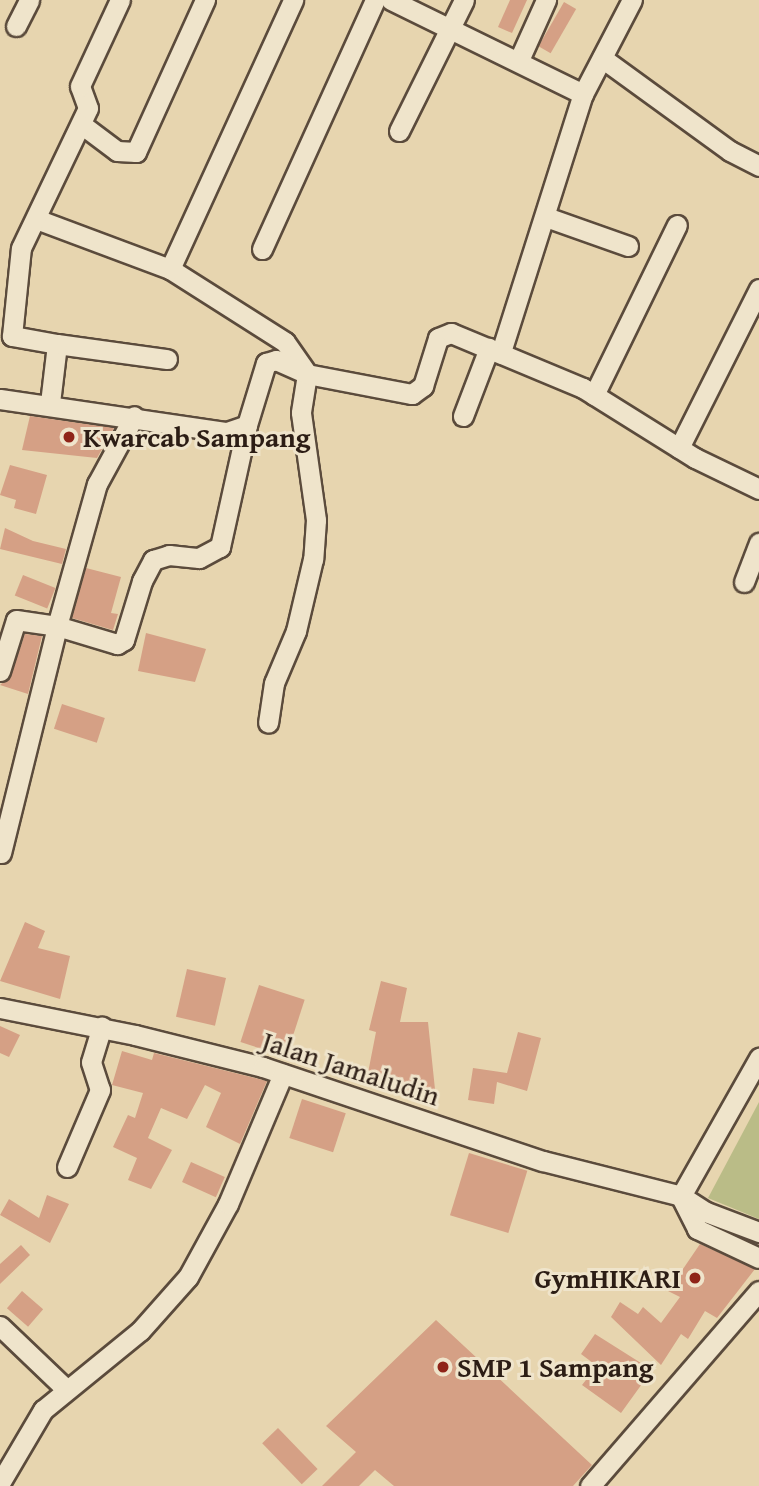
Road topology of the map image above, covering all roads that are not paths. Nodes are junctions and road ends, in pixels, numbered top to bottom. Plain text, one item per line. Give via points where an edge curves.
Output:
1 (29, 0) edge
2 (120, 0) edge
3 (205, 0) edge
4 (293, 0) edge
5 (375, 0) edge
6 (391, 0) edge
7 (464, 0) edge
8 (545, 0) edge
9 (632, 0) edge
10 (16, 26) dead end
11 (451, 28) junction
12 (602, 58) junction
13 (519, 60) junction
14 (583, 94) junction
15 (81, 124) junction
16 (399, 131) dead end
17 (759, 166) edge
18 (546, 217) junction
19 (36, 219) junction
20 (677, 225) dead end
21 (628, 246) dead end
22 (262, 249) dead end
23 (170, 269) junction
24 (759, 289) edge
25 (57, 344) junction
26 (495, 350) junction
27 (167, 359) dead end
28 (307, 374) junction
29 (594, 395) junction
30 (0, 399) edge
31 (50, 403) junction
32 (134, 416) junction
33 (463, 416) dead end
34 (247, 425) junction
35 (679, 448) junction
36 (759, 489) edge
37 (759, 543) edge
38 (744, 582) dead end
39 (57, 626) junction
40 (0, 671) edge
41 (268, 723) dead end
42 (1, 853) edge
43 (0, 1008) edge
44 (102, 1027) junction
45 (759, 1058) edge
46 (283, 1074) junction
47 (67, 1167) dead end
48 (681, 1196) junction
49 (759, 1232) edge
50 (759, 1258) edge
51 (759, 1291) edge
52 (0, 1326) edge
53 (66, 1389) junction
54 (5, 1458) edge
55 (0, 1483) edge
56 (590, 1486) edge

1 - 10 street
2 - 15 street via 80,86 88,107
3 - 15 street via 136,152 128,155 117,150
4 - 23 street
5 - 22 street
6 - 11 street
7 - 11 street
8 - 13 street
9 - 12 street
11 - 13 street
11 - 16 street
12 - 14 street
12 - 17 street
13 - 14 street
14 - 18 street
15 - 19 street
18 - 21 street
18 - 26 street
19 - 23 street
19 - 25 street via 21,248 12,336
20 - 29 street
23 - 28 street via 285,342
24 - 35 street
25 - 27 street
25 - 31 street
26 - 28 street via 451,333 441,335 423,386 412,394
26 - 29 street
26 - 33 street
28 - 34 street via 276,360 266,363
28 - 41 street via 300,413 316,520 313,559 296,631 274,683
29 - 35 street
30 - 31 street
31 - 32 street
32 - 34 street via 227,432
32 - 39 street via 97,484
34 - 39 street via 220,547 198,558 169,555 153,560 124,640 117,644
35 - 36 street
37 - 38 street
39 - 40 street via 16,620
39 - 42 street
43 - 44 street, Jalan Jamaludin
44 - 46 street, Jalan Jamaludin
44 - 47 street via 91,1062 100,1090
45 - 48 street
46 - 48 street, Jalan Jamaludin via 544,1161
46 - 53 street via 228,1204 188,1277 140,1331
48 - 49 street, Jalan Jamaludin via 706,1212
48 - 50 street via 697,1229
51 - 56 street
52 - 53 street
53 - 54 street
54 - 55 street

